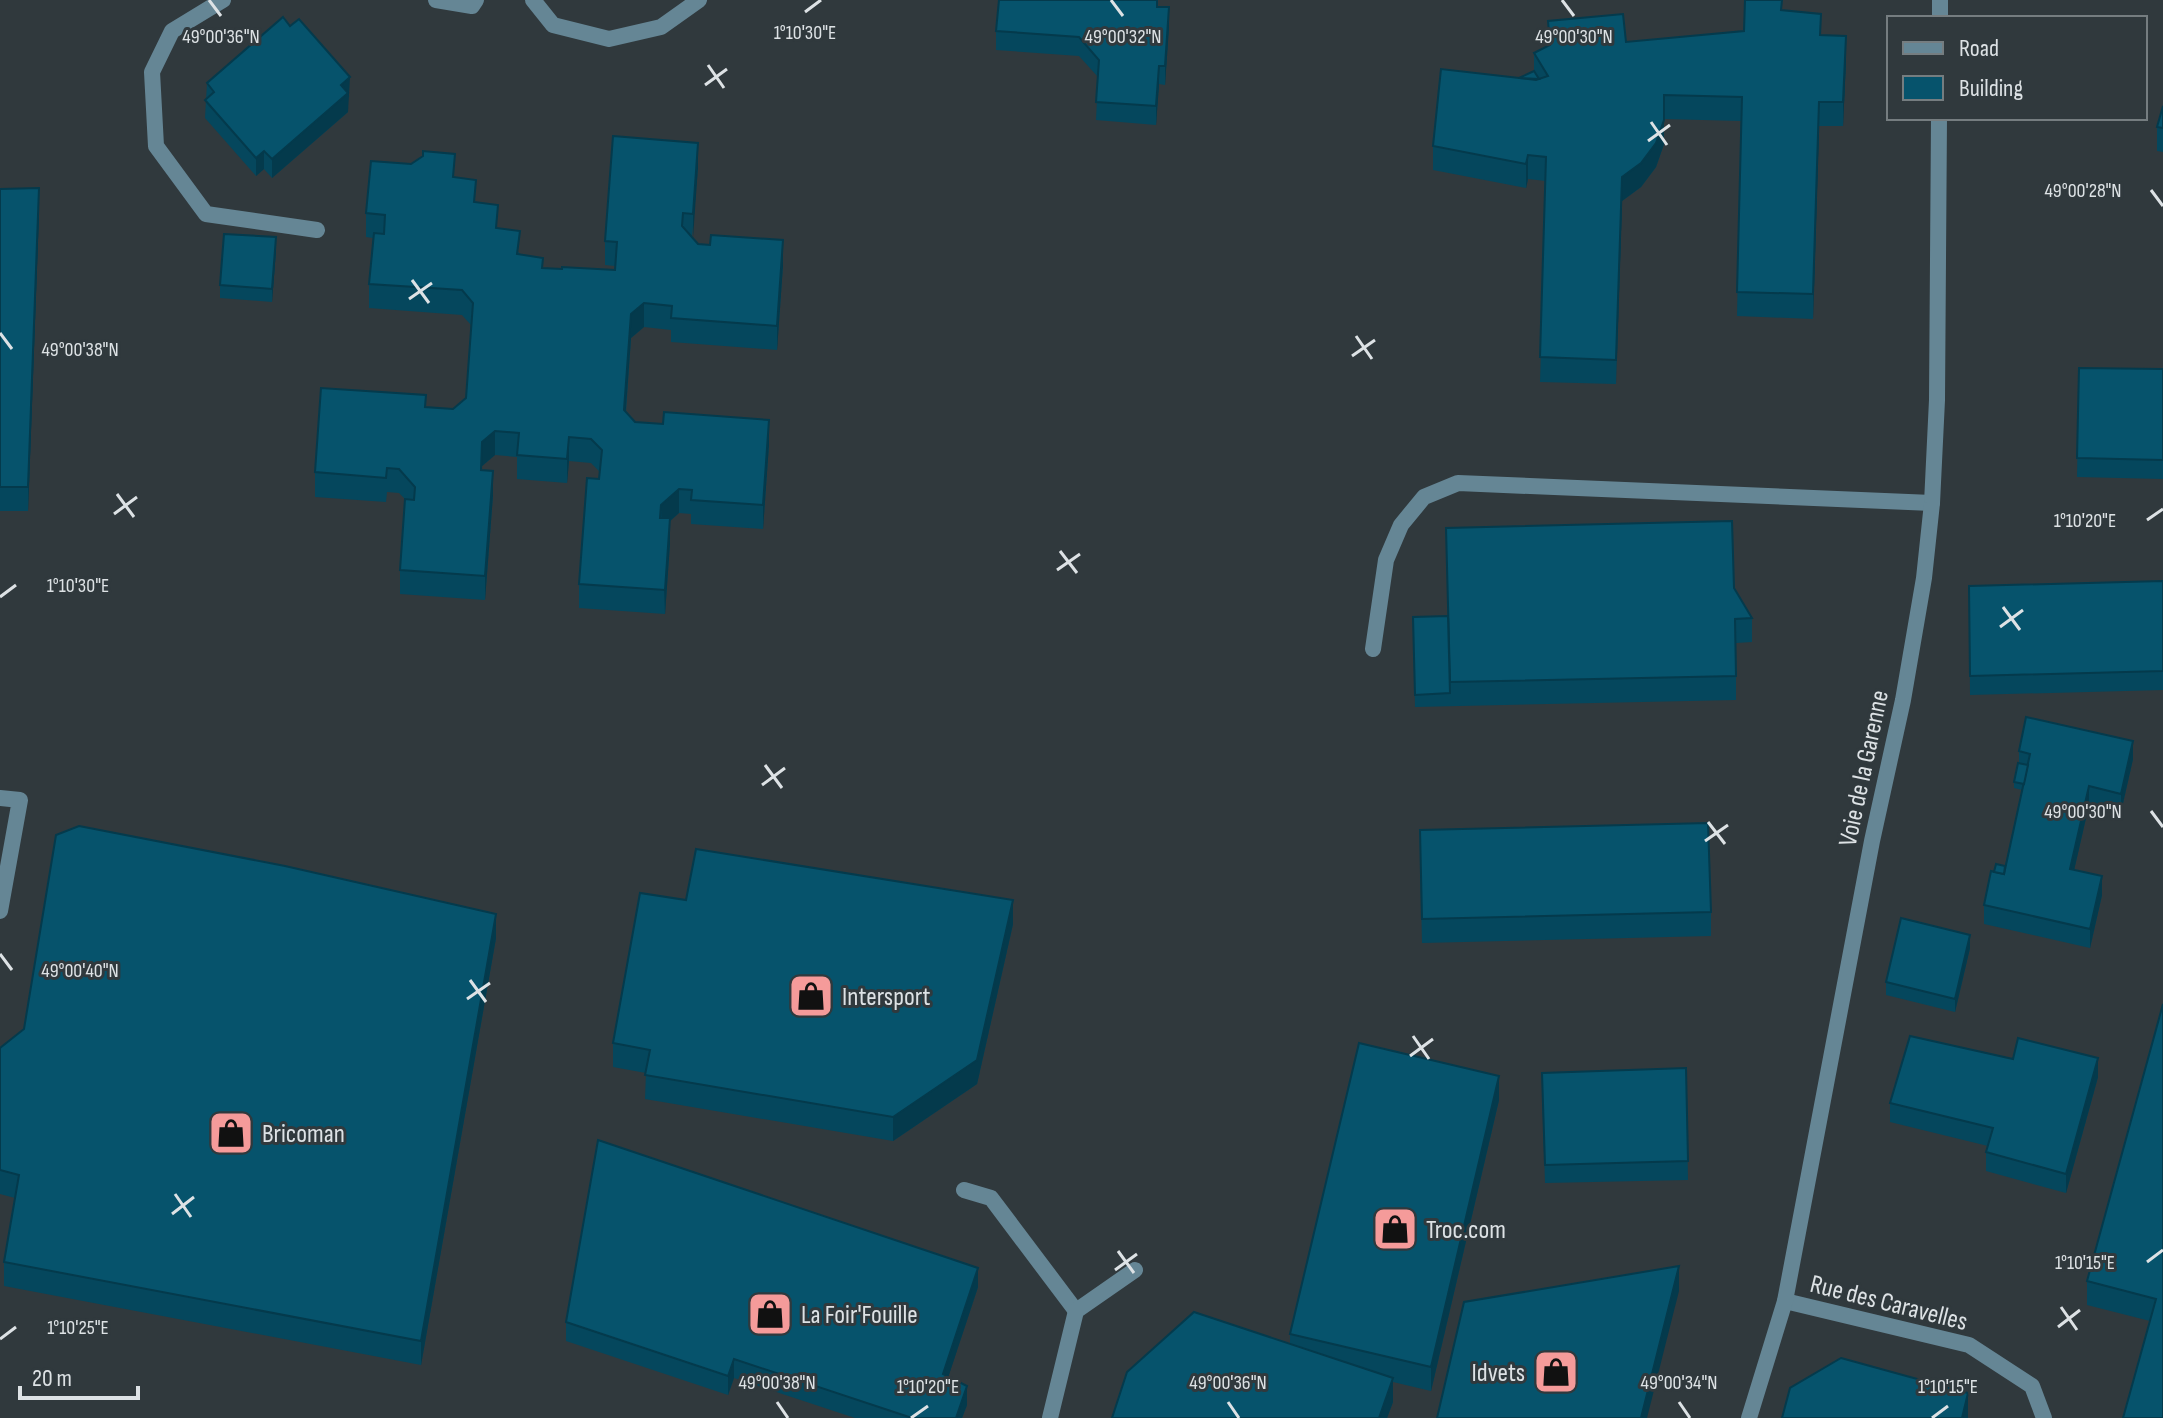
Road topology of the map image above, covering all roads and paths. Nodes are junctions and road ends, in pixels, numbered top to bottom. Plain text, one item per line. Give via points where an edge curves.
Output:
1 (223, 0) edge
2 (436, 0) edge
3 (476, 0) edge
4 (533, 0) edge
5 (699, 0) edge
6 (1939, 120) edge
7 (317, 230) dead end
8 (1932, 503) junction
9 (1373, 649) dead end
10 (0, 798) edge
11 (0, 911) edge
12 (964, 1190) dead end
13 (1135, 1270) dead end
14 (1785, 1301) junction
15 (1076, 1311) junction
16 (1050, 1418) edge
17 (1749, 1418) edge
18 (2044, 1418) edge

1 - 7 street via 172,31 152,72 156,146 206,214
2 - 3 street via 472,6
4 - 5 street via 553,25 609,39 661,27
6 - 8 street, Voie de la Garenne
8 - 9 street via 1458,483 1424,497 1401,525 1386,560
8 - 14 street, Voie de la Garenne via 1903,700
10 - 11 street via 20,800
12 - 15 street via 991,1198
13 - 15 street
14 - 17 street, Voie de la Garenne
14 - 18 street, Rue des Caravelles via 1969,1345 2032,1386
15 - 16 street

